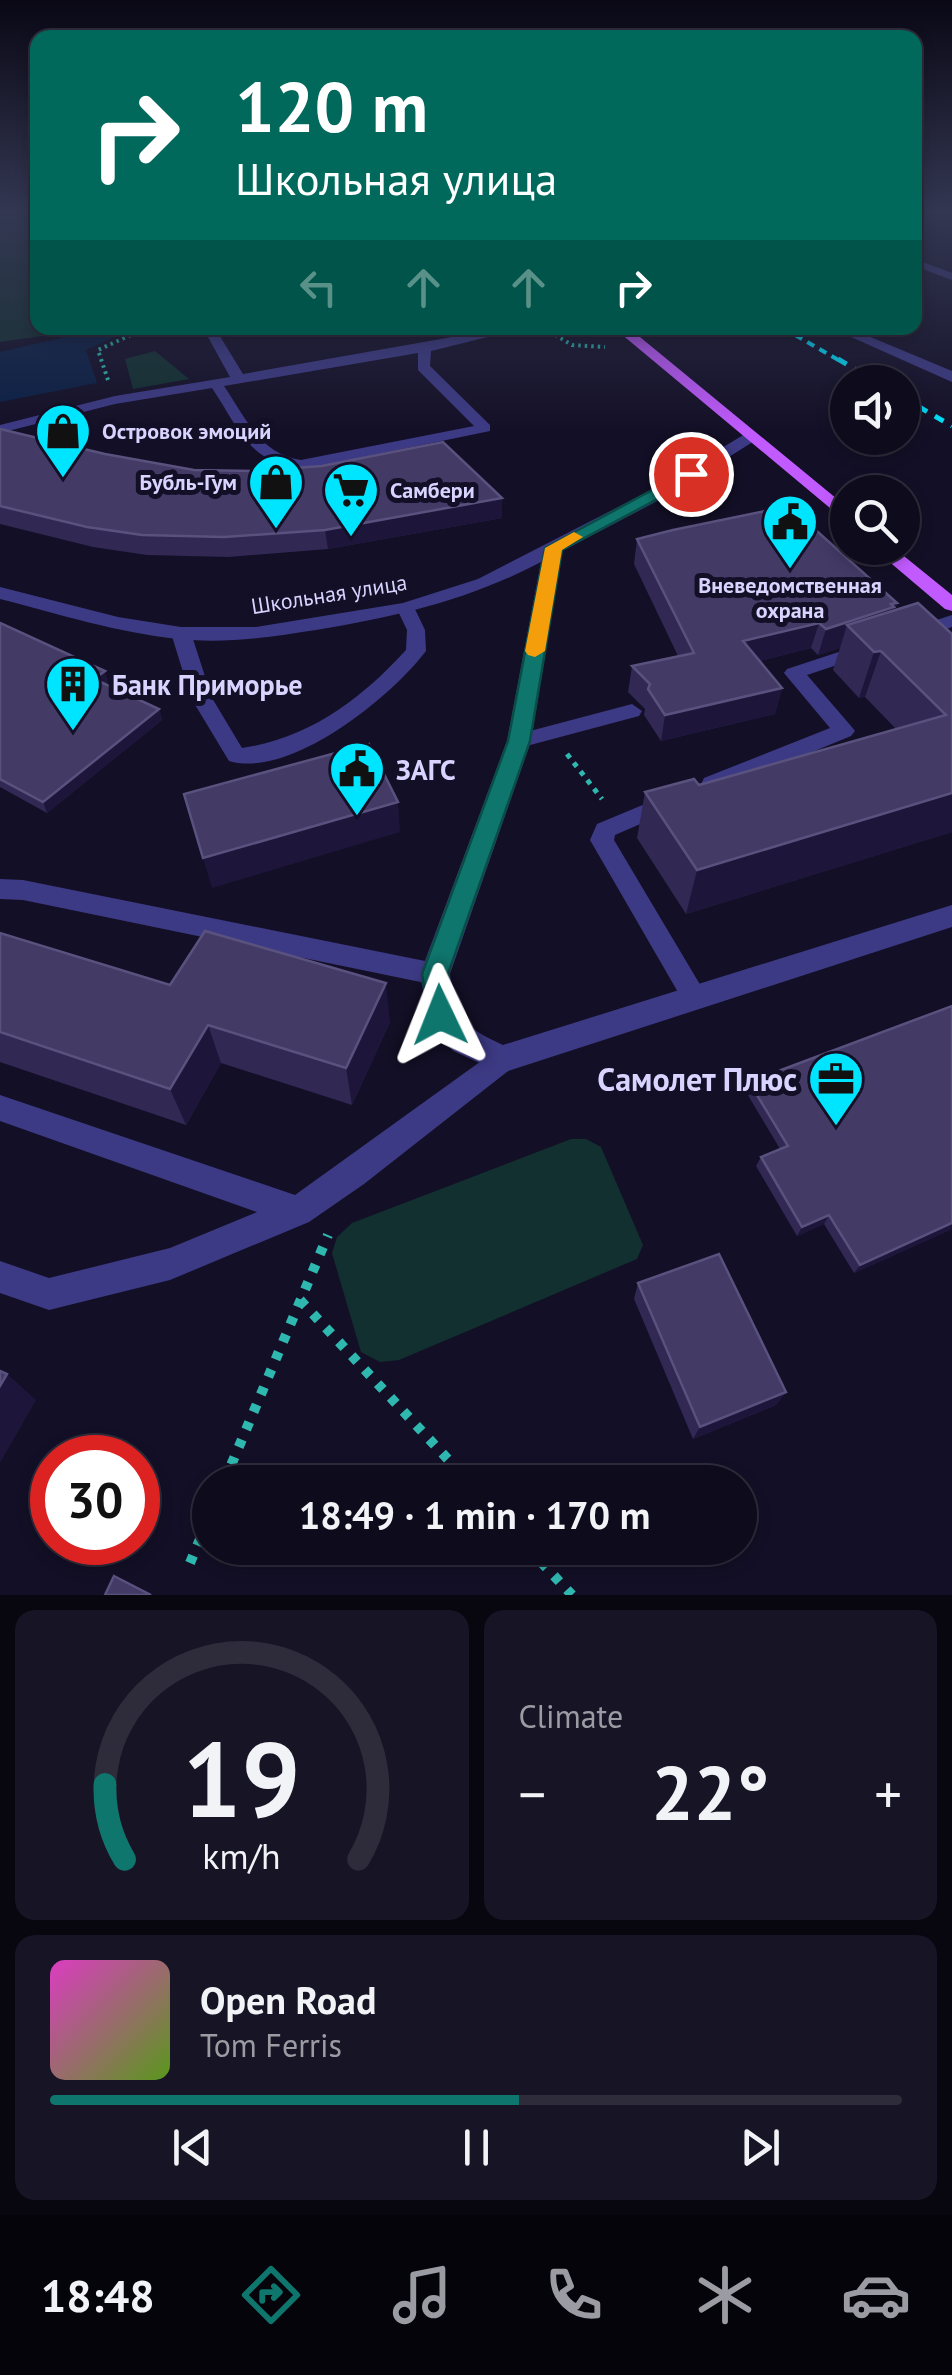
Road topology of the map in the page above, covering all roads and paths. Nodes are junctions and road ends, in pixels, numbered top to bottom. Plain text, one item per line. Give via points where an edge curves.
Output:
1 (130, 335) edge
2 (212, 335) edge
3 (433, 335) edge
4 (485, 335) edge
5 (550, 335) edge
6 (629, 335) edge
7 (855, 335) edge
8 (443, 344) junction
9 (560, 344) dead end
10 (425, 348) junction
11 (952, 376) edge
12 (240, 380) junction
13 (216, 384) junction
14 (115, 400) junction
15 (0, 428) edge
16 (751, 438) junction
17 (830, 503) edge
18 (553, 548) junction
19 (903, 565) edge
20 (0, 593) edge
21 (952, 605) edge
22 (406, 610) junction
23 (952, 621) edge
24 (181, 634) junction
25 (632, 711) dead end
26 (551, 733) junction
27 (519, 741) junction
28 (620, 822) junction
29 (0, 890) edge
30 (952, 916) edge
31 (435, 974) junction
32 (695, 998) junction
33 (502, 1058) junction
34 (0, 1108) edge
35 (298, 1211) junction
36 (331, 1228) dead end
37 (0, 1277) edge
38 (300, 1300) junction
39 (231, 1465) edge
40 (452, 1465) edge
41 (192, 1558) edge
42 (190, 1563) dead end
43 (544, 1565) edge
44 (572, 1595) edge

1 - 14 path via 98,350
2 - 12 lane
3 - 8 lane
4 - 8 lane
5 - 9 path
6 - 16 main road
7 - 11 street
8 - 10 lane
10 - 12 lane
10 - 13 lane via 423,367 485,428 300,465 277,463 261,452
12 - 13 lane
13 - 14 lane
14 - 15 lane
16 - 17 main road
16 - 18 street, Школьная улица
18 - 22 street, Школьная улица via 485,583
18 - 27 street
19 - 21 main road
20 - 24 street, Школьная улица
22 - 24 street, Школьная улица via 256,632
22 - 24 lane via 416,651 384,688 306,740 237,756 197,694
23 - 28 lane via 794,673 844,732
25 - 26 lane
26 - 27 lane
26 - 28 path
27 - 31 street
28 - 32 lane via 602,840
29 - 31 lane
30 - 32 street
31 - 33 street via 440,1015 464,1041
32 - 33 street
33 - 35 lane
34 - 35 lane
35 - 37 lane via 170,1264 49,1294
36 - 38 path
38 - 39 path
38 - 40 path
41 - 42 path
43 - 44 path

